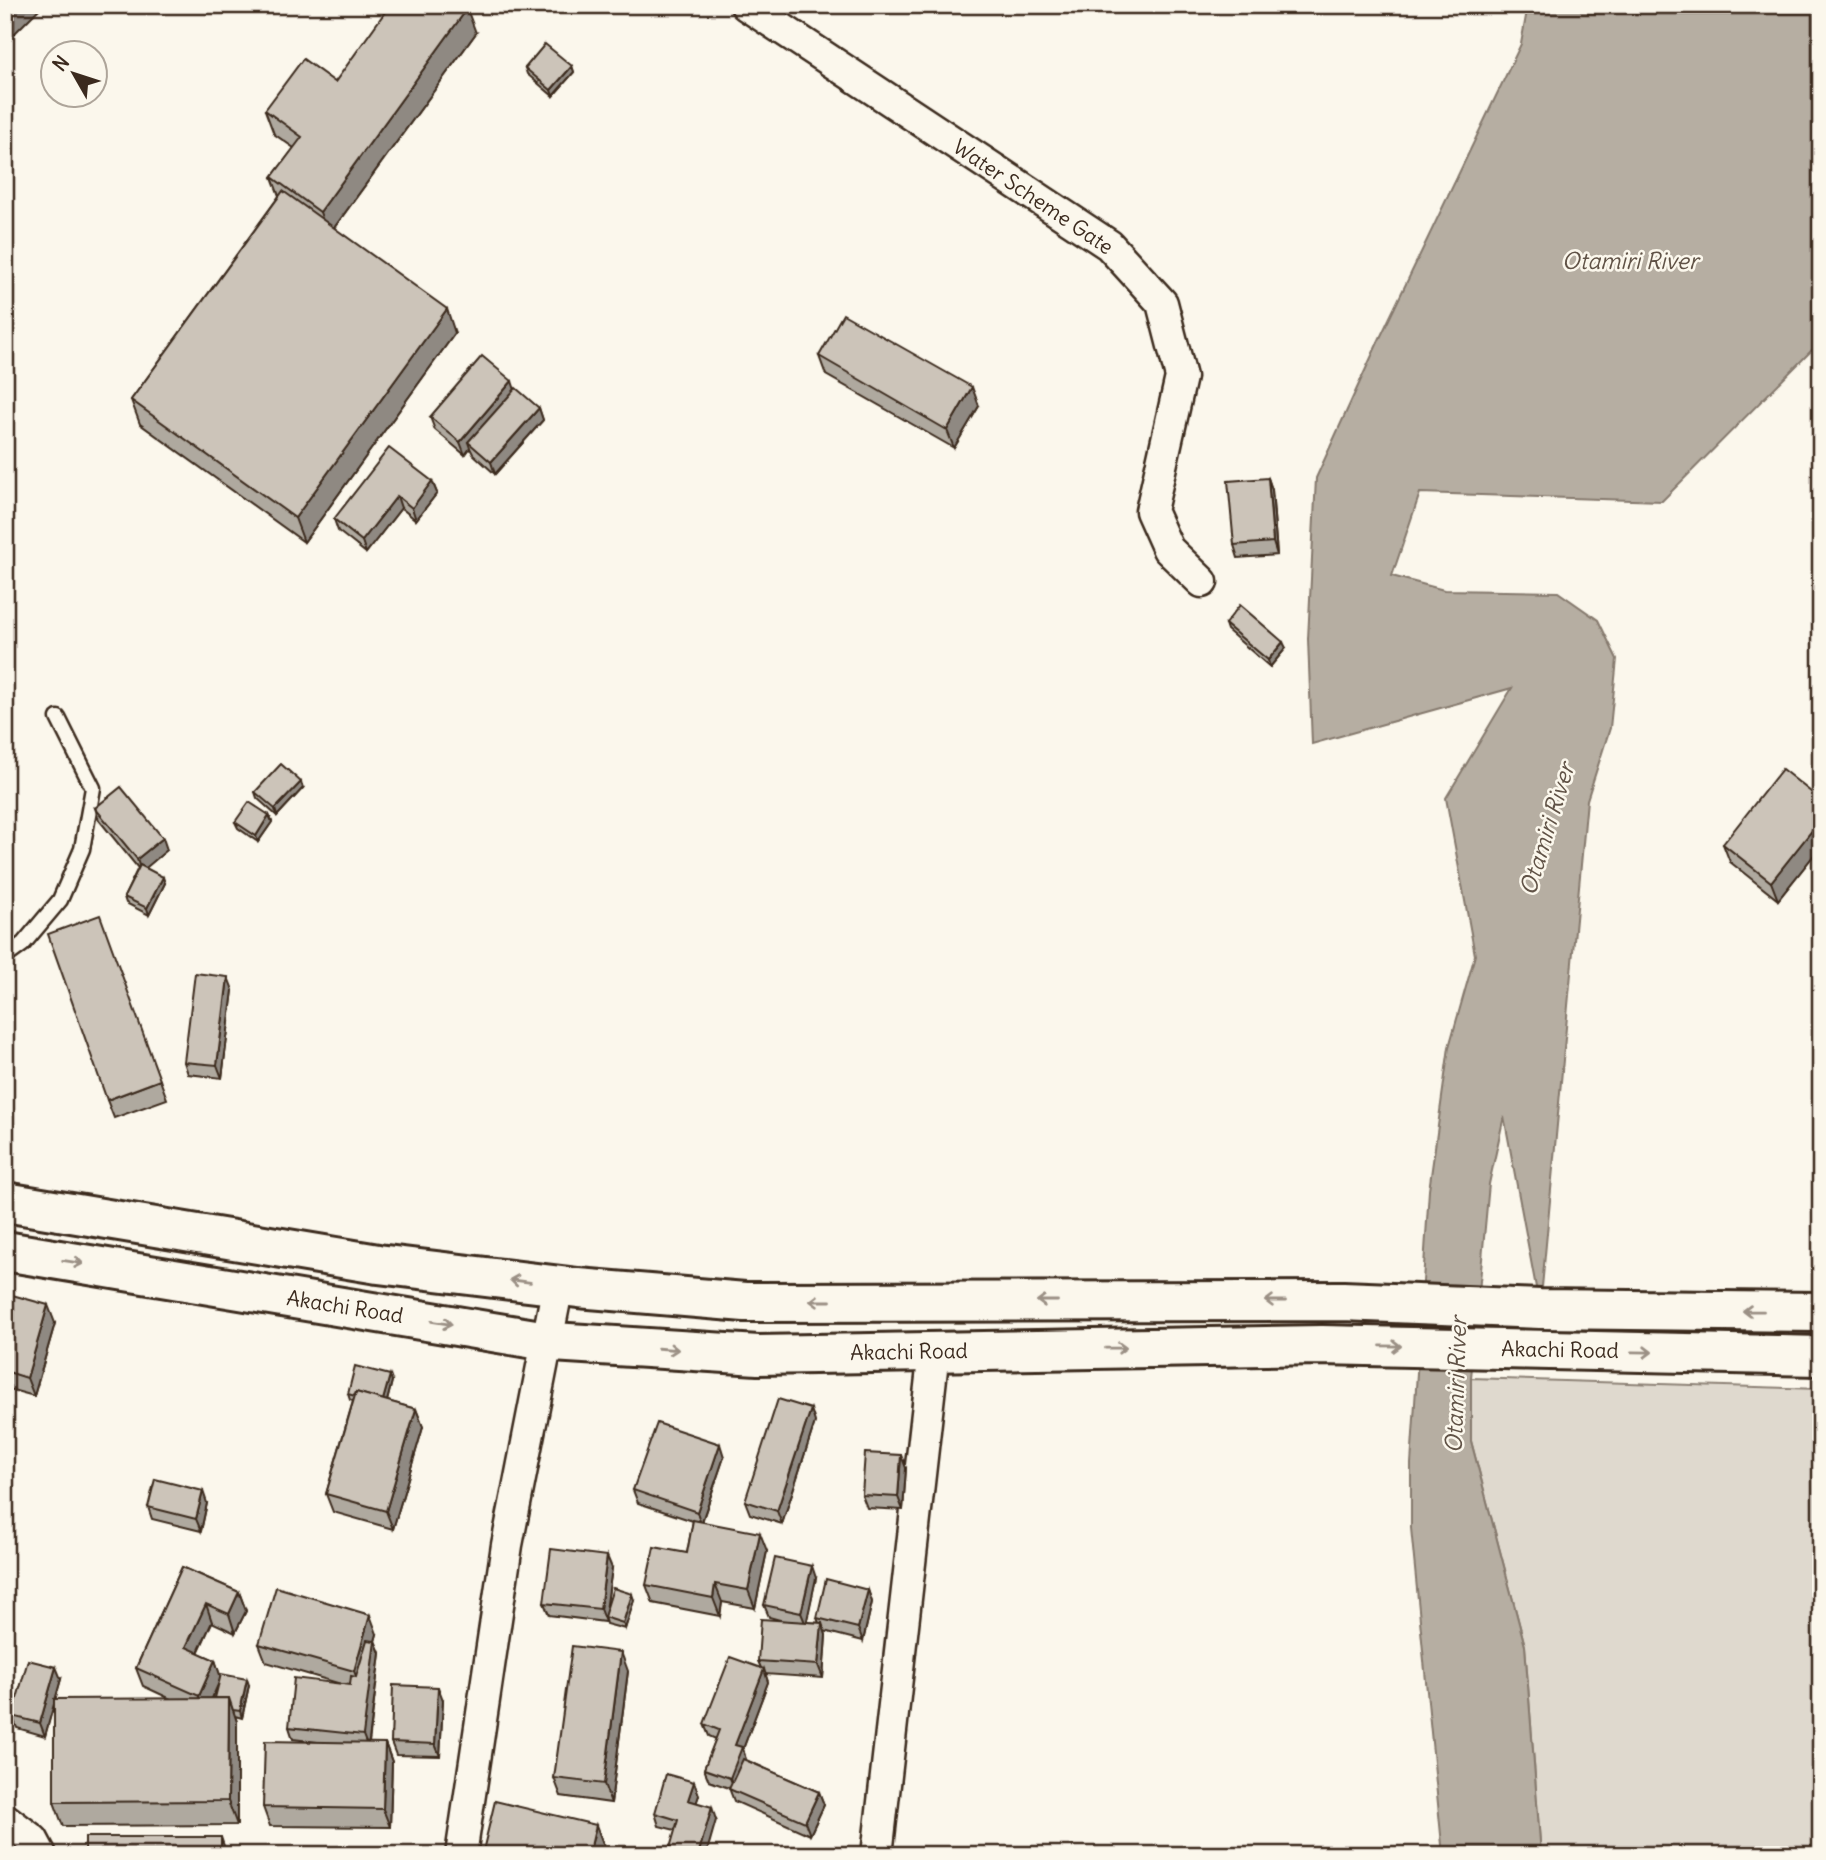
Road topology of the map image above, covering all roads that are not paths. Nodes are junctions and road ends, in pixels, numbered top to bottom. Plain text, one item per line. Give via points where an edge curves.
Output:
1 (746, 5) edge
2 (1202, 582) dead end
3 (58, 718) dead end
4 (5, 957) edge
5 (5, 1202) edge
6 (5, 1251) edge
7 (558, 1285) junction
8 (1821, 1312) edge
9 (546, 1341) junction
10 (934, 1351) junction
11 (1821, 1356) edge
12 (5, 1819) edge
13 (41, 1855) edge
14 (461, 1855) edge
15 (877, 1855) edge

1 - 2 street, Water Scheme Gate via 1109,245 1162,303 1181,377 1151,511 1168,549
3 - 4 lane via 93,788 82,849 60,900 23,944
7 -> 5 main road, Akachi Road via 378,1264
6 -> 9 main road, Akachi Road
8 -> 7 main road, Akachi Road via 1343,1301 745,1301
7 - 9 street
9 -> 10 main road, Akachi Road via 758,1354
9 - 14 street via 507,1545
10 -> 11 main road, Akachi Road via 1322,1345
10 - 15 street
12 - 13 street via 33,1840

